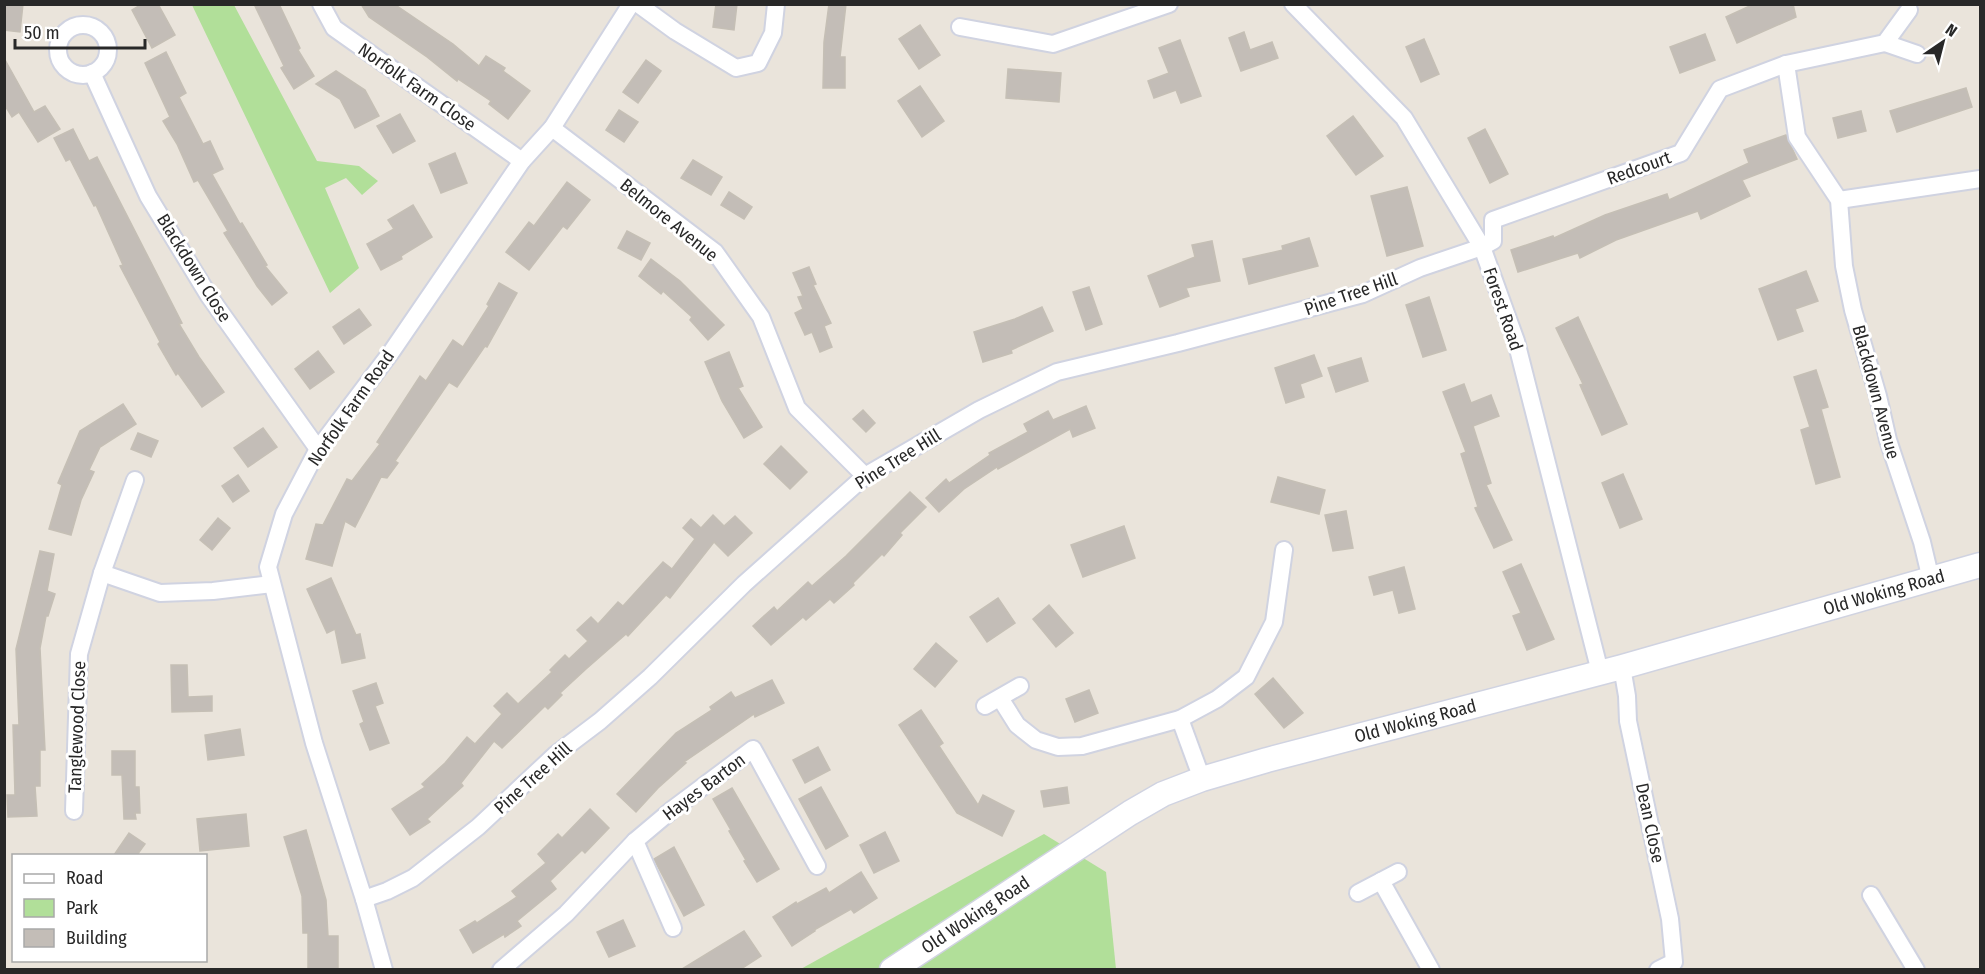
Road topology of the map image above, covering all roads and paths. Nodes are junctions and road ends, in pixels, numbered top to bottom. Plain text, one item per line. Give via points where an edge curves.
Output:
1 (321, 4) edge
2 (632, 4) edge
3 (638, 4) edge
4 (776, 4) edge
5 (1169, 4) edge
6 (1293, 4) edge
7 (1909, 10) dead end
8 (960, 27) dead end
9 (1885, 43) junction
10 (1917, 54) dead end
11 (1786, 64) junction
12 (92, 73) dead end
13 (552, 128) junction
14 (522, 161) junction
15 (1980, 179) edge
16 (1839, 200) junction
17 (1482, 248) junction
18 (318, 449) junction
19 (865, 476) junction
20 (135, 480) dead end
21 (1284, 550) dead end
22 (1980, 565) edge
23 (102, 573) junction
24 (1931, 579) junction
25 (272, 584) junction
26 (1611, 670) junction
27 (1020, 686) dead end
28 (1180, 719) junction
29 (1202, 779) junction
30 (74, 811) dead end
31 (636, 841) junction
32 (818, 866) dead end
33 (1398, 872) dead end
34 (1381, 881) junction
35 (1358, 893) dead end
36 (1871, 895) dead end
37 (364, 899) junction
38 (674, 928) dead end
39 (384, 969) edge
40 (501, 969) edge
41 (892, 969) edge
42 (1431, 969) edge
43 (1658, 969) edge
44 (1916, 969) edge

1 - 14 street, Norfolk Farm Close via 334,28
2 - 13 street, Norfolk Farm Road
3 - 4 street via 736,68 758,63 773,33
5 - 8 street via 1053,44
6 - 17 street, Forest Road via 1404,118
7 - 9 street
9 - 10 street
9 - 11 street, Redcourt
11 - 16 street, Blackdown Avenue via 1797,137
11 - 17 street, Redcourt via 1720,89 1681,153 1493,220 1493,241
12 - 18 street, Blackdown Close via 148,196 209,296
13 - 14 street, Norfolk Farm Road
13 - 19 street, Belmore Avenue via 715,252 760,317 797,408
14 - 18 street, Norfolk Farm Road via 392,351
15 - 16 street
16 - 24 street, Blackdown Avenue via 1844,266 1853,310
17 - 19 street, Pine Tree Hill via 1420,268 1353,297 1057,372 979,410
17 - 26 street, Forest Road via 1516,341
18 - 25 street, Norfolk Farm Road via 284,514 268,567
19 - 37 street, Pine Tree Hill via 744,584 650,676 555,755 478,827 413,879
20 - 23 street, Tanglewood Close
21 - 28 street via 1274,622 1245,677 1217,699
22 - 24 main road, Old Woking Road
23 - 25 street via 160,593
23 - 30 street, Tanglewood Close via 80,654
24 - 26 main road, Old Woking Road
25 - 37 street, Norfolk Farm Road via 314,743
26 - 29 main road, Old Woking Road
26 - 43 street, Dean Close via 1627,696 1628,721 1670,919 1674,962
27 - 28 street via 993,702 1036,740 1058,747 1082,746
28 - 29 street
29 - 41 main road, Old Woking Road via 1163,794 1130,813
31 - 32 street, Hayes Barton via 753,749
31 - 38 street
31 - 40 street, Hayes Barton via 566,914
33 - 34 street
34 - 35 street
34 - 42 street
36 - 44 street
37 - 39 street, Norfolk Farm Road

